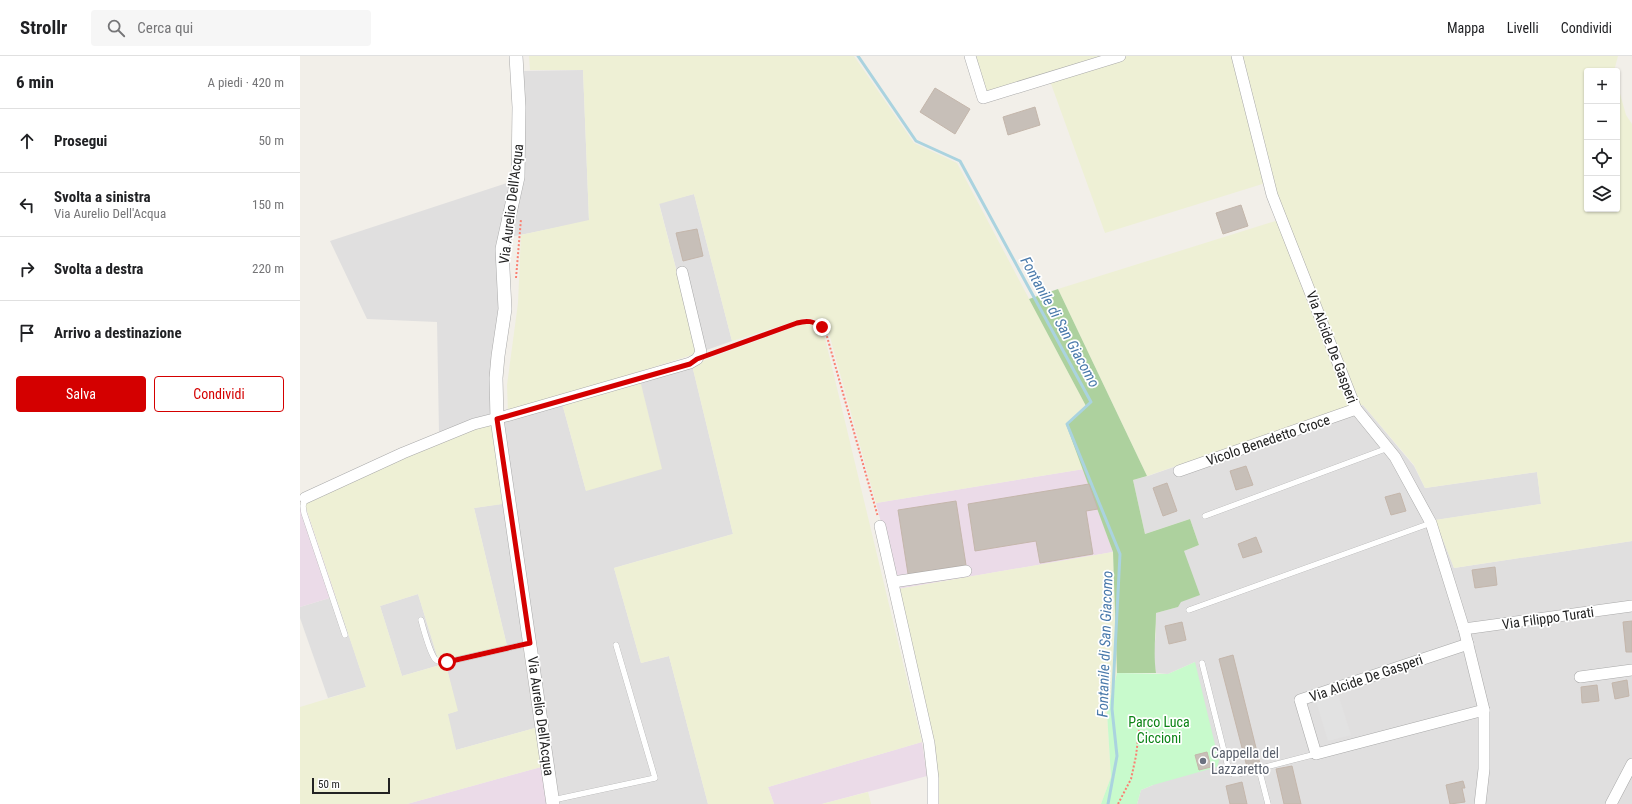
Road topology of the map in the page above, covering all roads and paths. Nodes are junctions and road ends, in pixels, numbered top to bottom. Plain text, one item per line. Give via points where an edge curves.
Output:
1 (516, 56) edge
2 (970, 56) edge
3 (1120, 56) edge
4 (1237, 56) edge
5 (522, 215) dead end
6 (682, 272) dead end
7 (515, 285) dead end
8 (697, 359) junction
9 (1356, 409) junction
10 (497, 419) junction
11 (1388, 448) junction
12 (1180, 471) dead end
13 (306, 498) joint
14 (1205, 516) dead end
15 (1432, 523) junction
16 (880, 526) joint
17 (966, 571) dead end
18 (893, 582) junction
19 (1632, 606) edge
20 (1189, 610) dead end
21 (421, 620) dead end
22 (1464, 629) junction
23 (345, 635) dead end
24 (530, 643) junction
25 (1468, 644) junction
26 (616, 645) dead end
27 (1202, 663) dead end
28 (1632, 670) edge
29 (1580, 677) dead end
30 (1484, 710) junction
31 (1140, 722) dead end
32 (1316, 754) junction
33 (1632, 764) edge
34 (1259, 769) junction
35 (553, 802) edge
36 (933, 804) edge
37 (1118, 804) edge
38 (1268, 804) edge
39 (1480, 804) edge
40 (1611, 804) edge

1 - 10 street, Via Aurelio Dell'Acqua via 519,107 518,176 502,249 505,309 497,370
2 - 3 street via 984,98
4 - 9 street, Via Alcide De Gasperi via 1272,195
5 - 7 path
6 - 8 street via 700,346 701,352
8 - 10 street via 690,364
8 - 16 path via 807,320 822,327 826,333
9 - 11 street, Via Alcide De Gasperi
9 - 12 street, Vicolo Benedetto Croce
10 - 13 street via 450,433
10 - 24 street, Via Aurelio Dell'Acqua
11 - 14 lane
11 - 15 street, Via Alcide De Gasperi
13 - 23 lane via 304,513
15 - 20 lane
15 - 22 street, Via Alcide De Gasperi
16 - 18 street
17 - 18 street
18 - 36 street via 929,743
19 - 22 street, Via Filippo Turati
21 - 24 lane via 434,658 441,662
22 - 25 street, Via Alcide De Gasperi
24 - 35 street, Via Aurelio Dell'Acqua
25 - 30 street, Via Alcide De Gasperi
25 - 32 street, Via Alcide De Gasperi via 1300,700
26 - 35 lane via 655,778
27 - 34 lane via 1229,771 1238,774
28 - 29 street
30 - 32 street
30 - 39 street, Via Alcide De Gasperi via 1484,769
31 - 37 path via 1131,779
32 - 34 lane
33 - 40 street
34 - 38 lane

